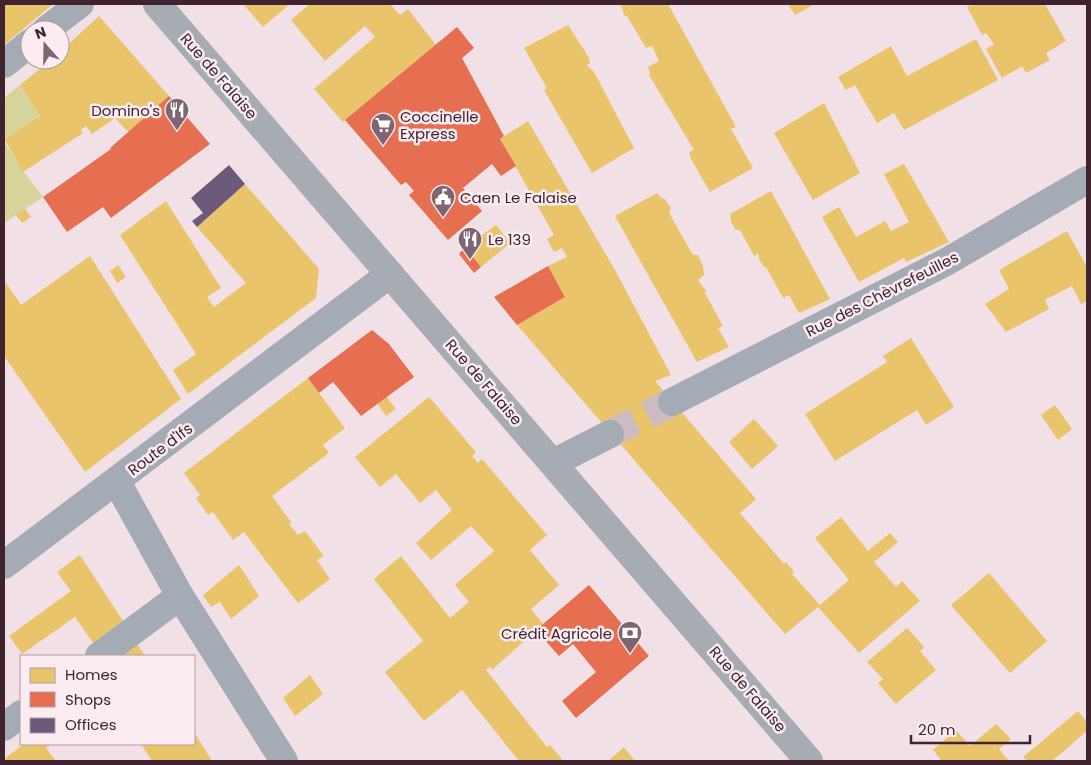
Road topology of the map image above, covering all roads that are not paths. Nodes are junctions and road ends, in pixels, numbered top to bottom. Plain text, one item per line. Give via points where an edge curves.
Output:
1 (80, 4) edge
2 (157, 4) edge
3 (59, 20) edge
4 (20, 51) edge
5 (4, 64) edge
6 (1087, 180) edge
7 (390, 274) junction
8 (672, 402) tunnel mouth
9 (610, 434) tunnel mouth
10 (553, 463) junction
11 (117, 482) junction
12 (4, 566) edge
13 (180, 596) junction
14 (99, 655) edge
15 (20, 715) edge
16 (4, 726) edge
17 (284, 761) edge
18 (810, 761) edge

1 - 3 street
2 - 7 main road, Rue de Falaise
4 - 5 street
6 - 8 street, Rue des Chèvrefeuilles via 946,262
7 - 10 main road, Rue de Falaise
7 - 11 street, Route d'Ifs
9 - 10 street
10 - 18 main road, Rue de Falaise
11 - 12 street
11 - 13 street, Route d'Ifs
13 - 14 street
13 - 17 street, Route d'Ifs
15 - 16 street

